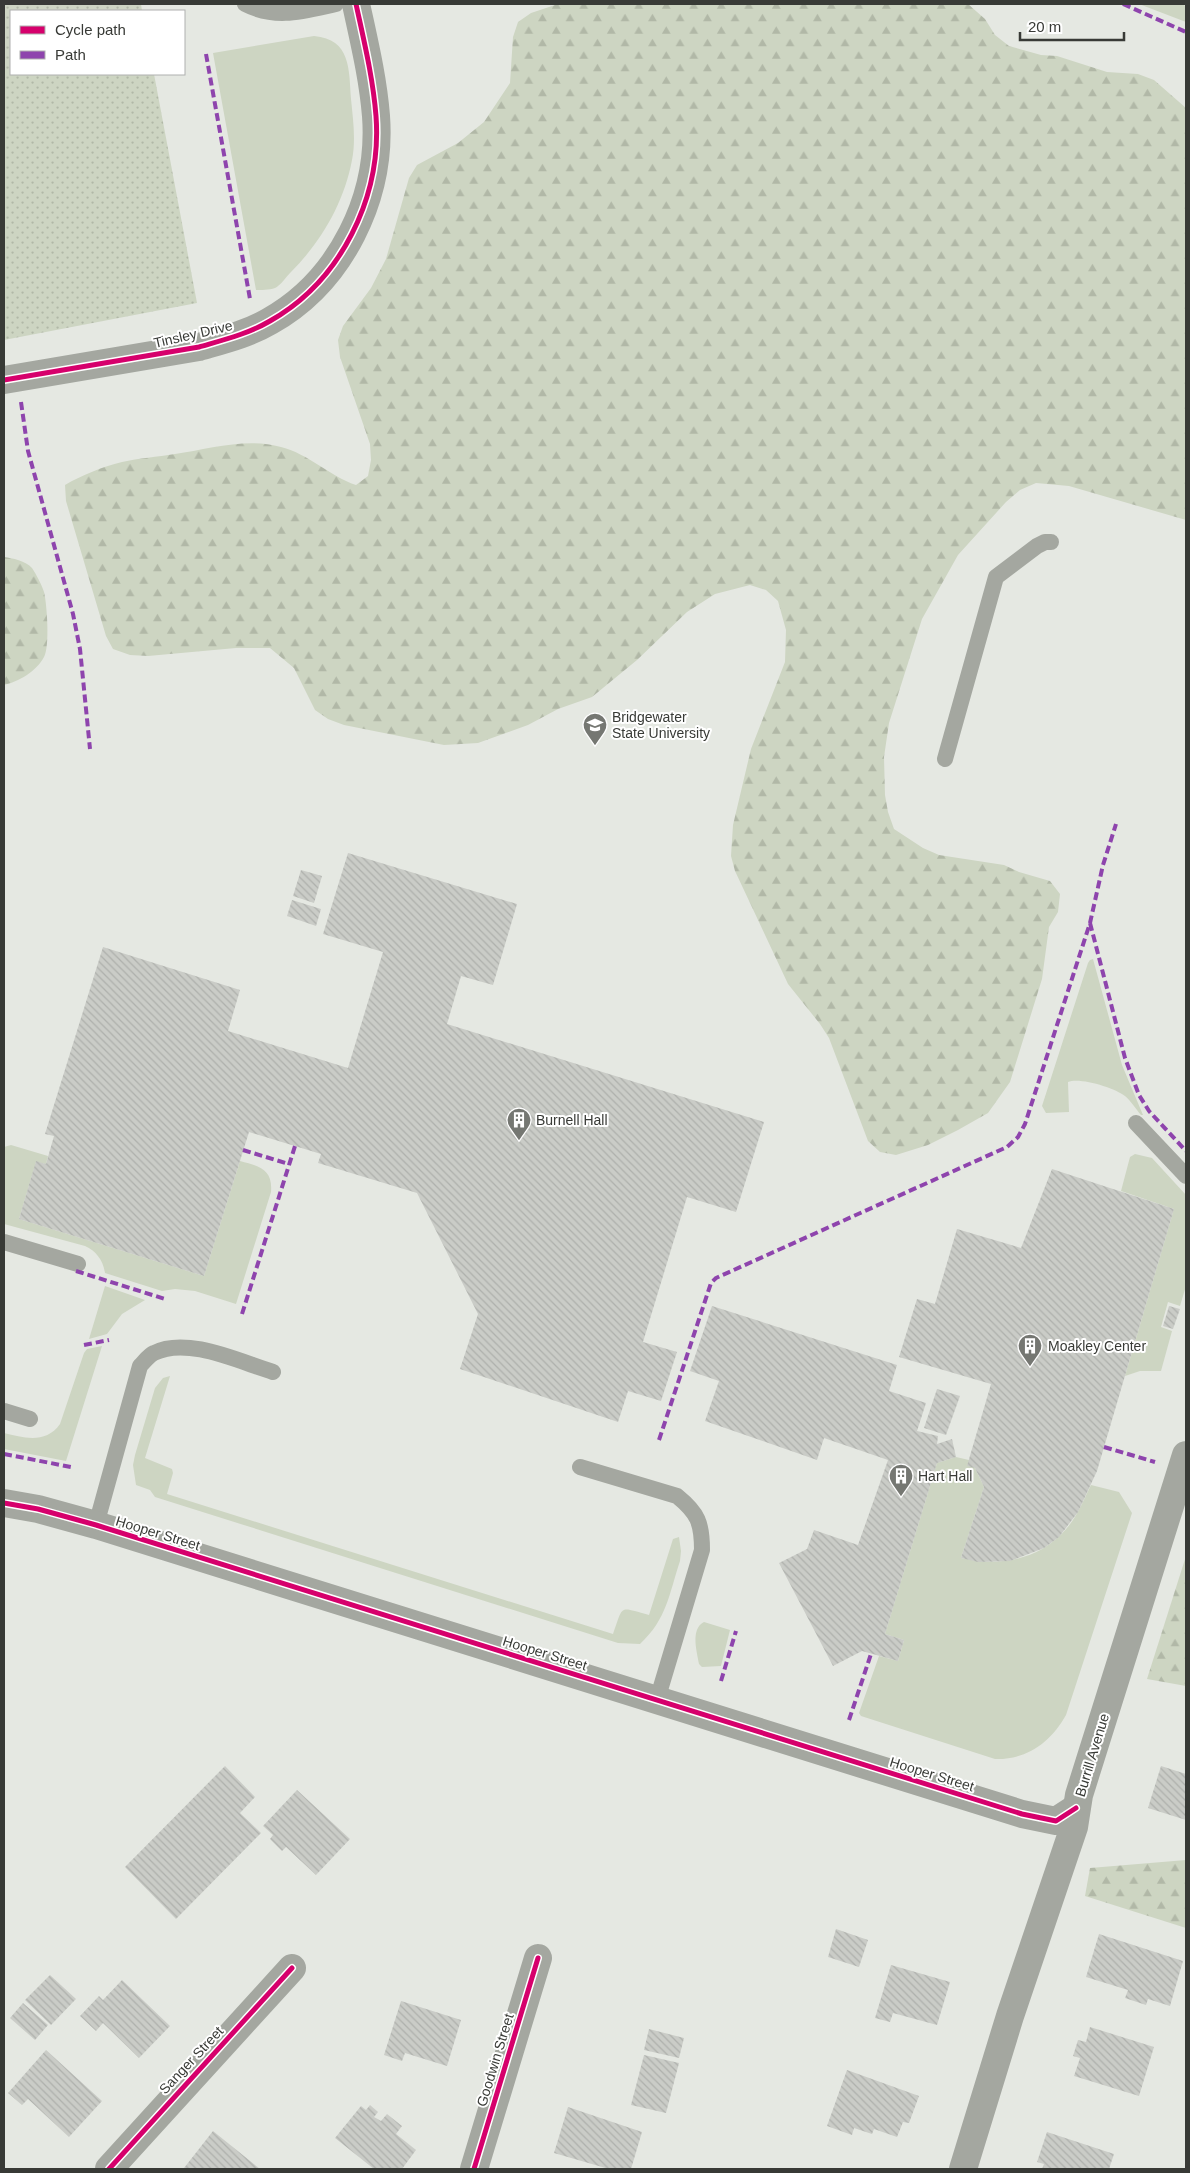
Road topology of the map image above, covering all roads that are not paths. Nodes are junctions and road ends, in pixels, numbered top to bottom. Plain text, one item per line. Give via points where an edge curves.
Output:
1 (245, 4) edge
2 (336, 4) edge
3 (356, 4) edge
4 (4, 380) edge
5 (1051, 542) dead end
6 (945, 759) dead end
7 (1136, 1123) dead end
8 (1186, 1176) edge
9 (4, 1242) edge
10 (78, 1264) dead end
11 (273, 1372) dead end
12 (4, 1410) edge
13 (30, 1419) dead end
14 (1186, 1455) edge
15 (580, 1467) dead end
16 (4, 1503) edge
17 (96, 1525) junction
18 (657, 1700) junction
19 (1076, 1808) junction
20 (538, 1958) dead end
21 (292, 1968) dead end
22 (108, 2169) edge
23 (474, 2169) edge
24 (963, 2169) edge

1 - 2 lane via 280,14
3 - 4 street, Tinsley Drive via 376,117 372,177 352,234 319,283 270,321 224,340
5 - 6 lane via 1037,546 996,577
7 - 8 lane
9 - 10 lane
11 - 17 lane via 188,1346 153,1353 140,1366
12 - 13 lane
14 - 19 street, Burrill Avenue
15 - 18 lane via 677,1496 699,1519 702,1550
16 - 17 street, Hooper Street
17 - 18 street, Hooper Street
18 - 19 street, Hooper Street via 1022,1814 1056,1821
19 - 24 street, Burrill Avenue via 1074,1827 1010,2016
20 - 23 street, Goodwin Street
21 - 22 street, Sanger Street

